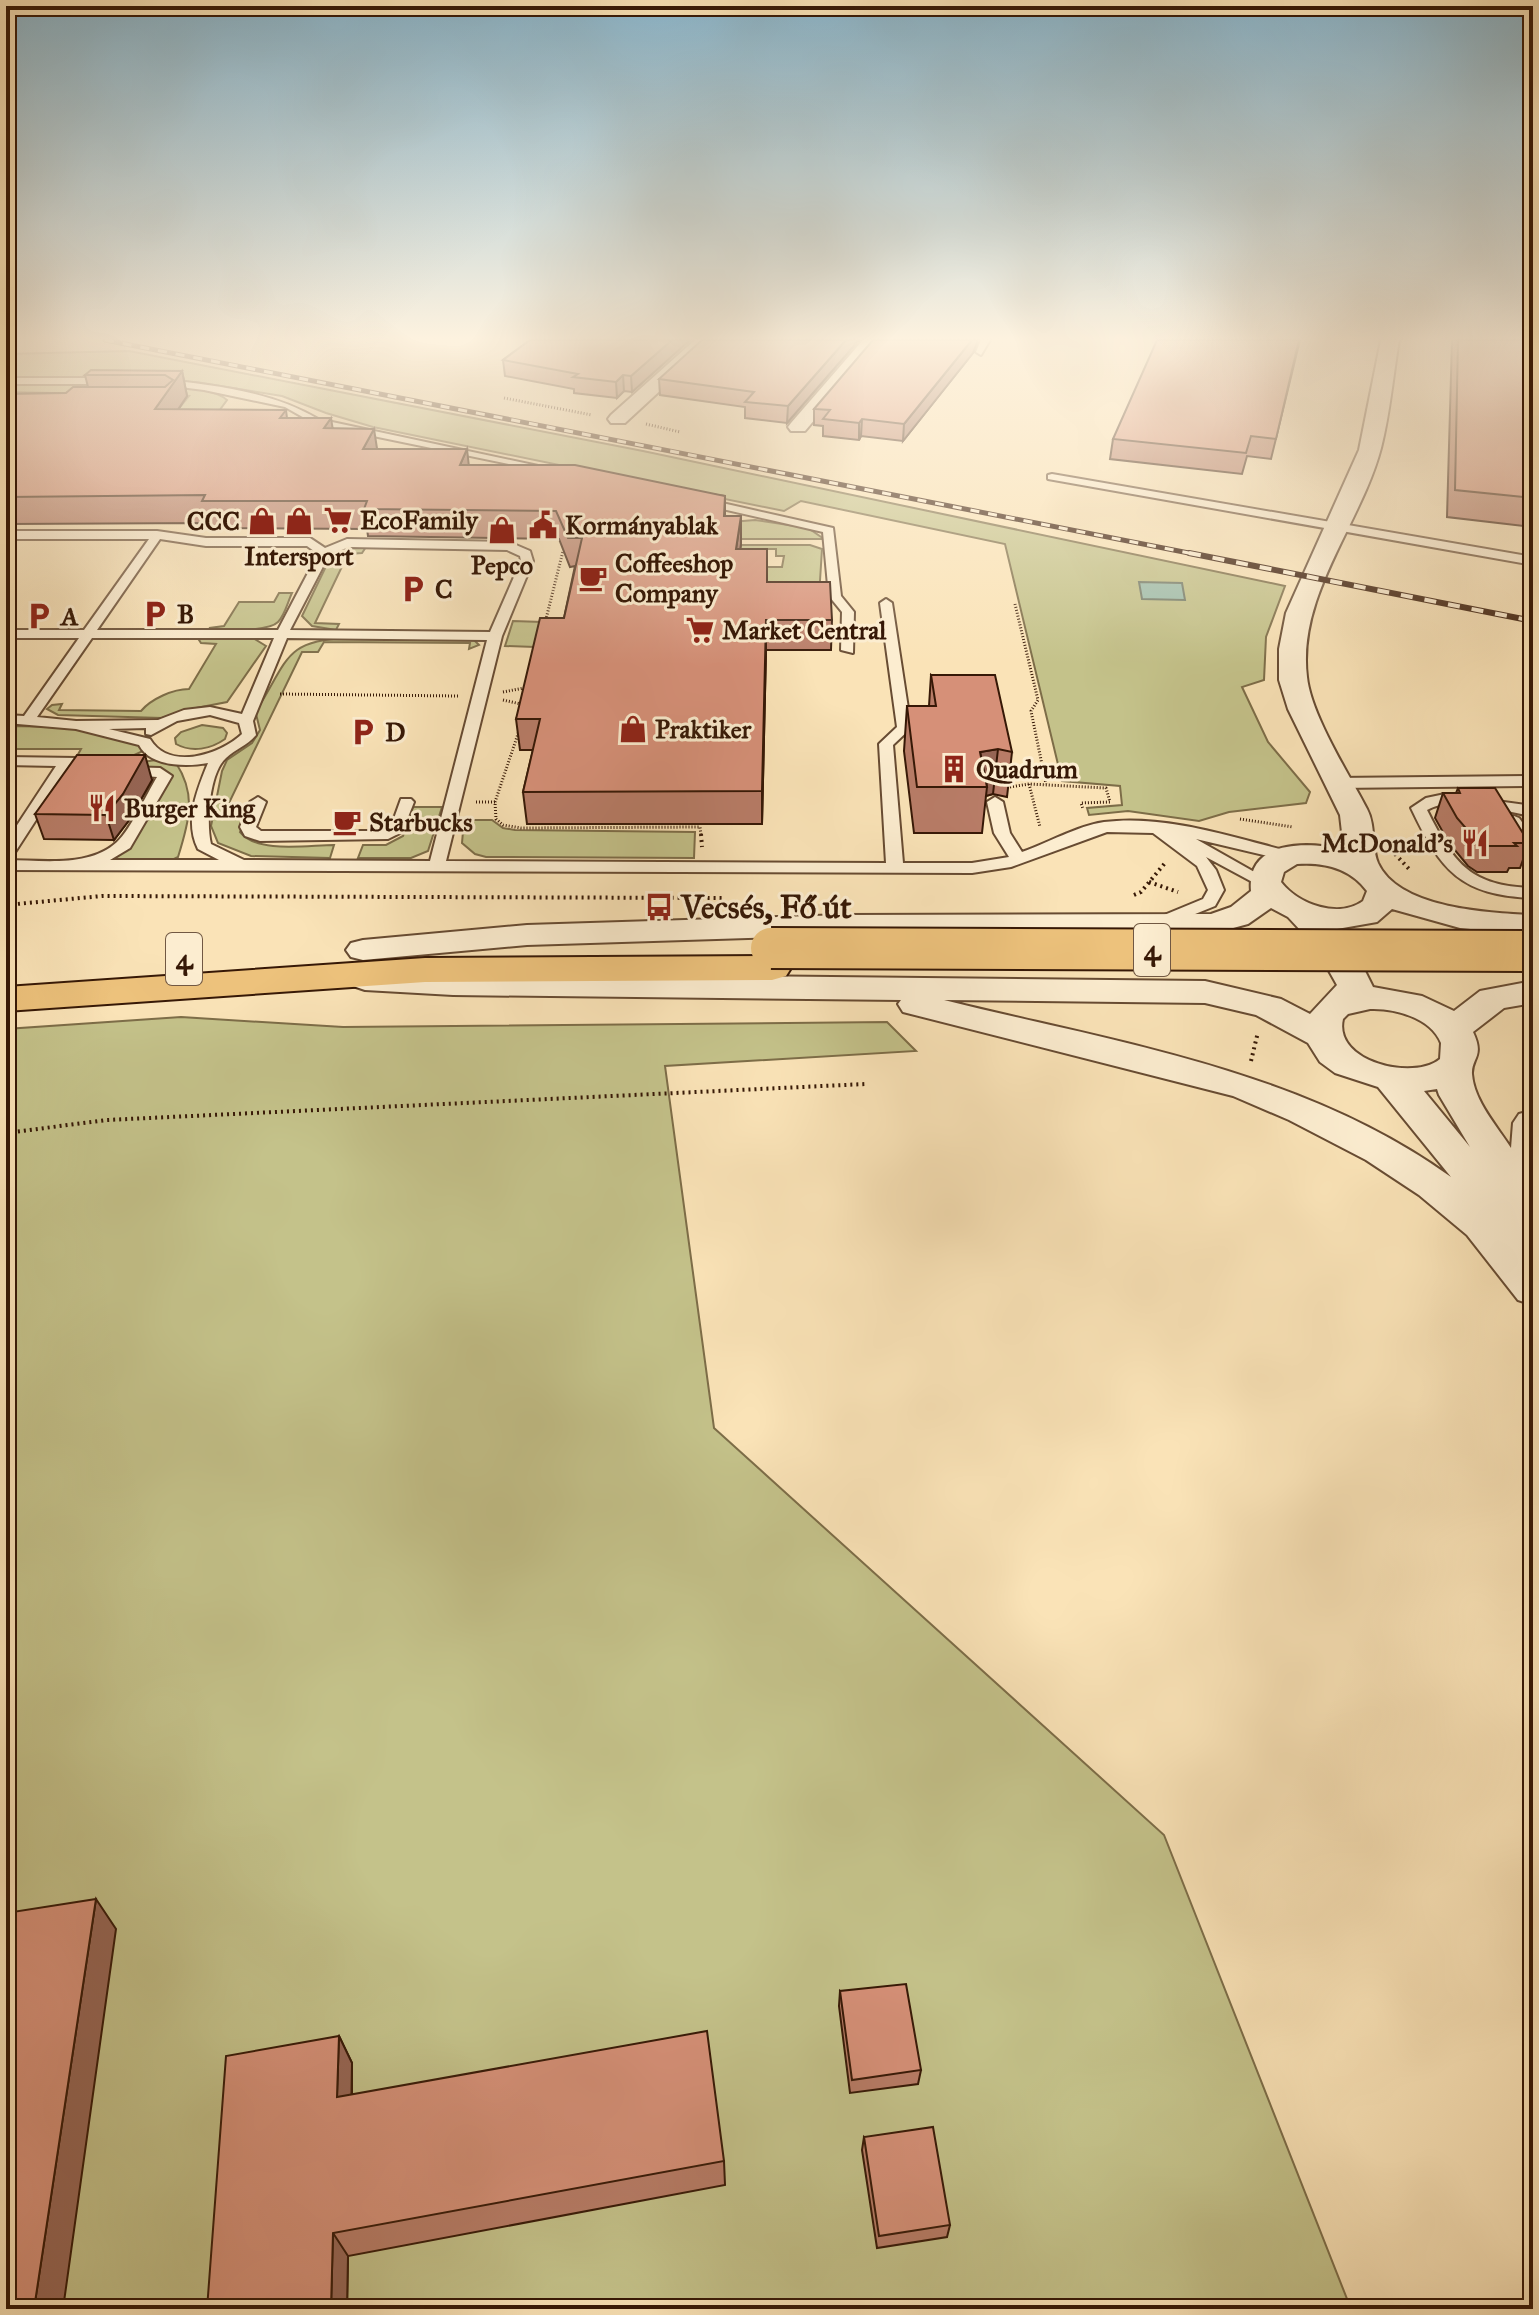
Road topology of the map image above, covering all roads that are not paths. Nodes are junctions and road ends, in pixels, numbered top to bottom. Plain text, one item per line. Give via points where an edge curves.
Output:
1 (444, 448) edge
2 (1370, 448) edge
3 (563, 473) edge
4 (1052, 477) dead end
5 (687, 498) edge
6 (1338, 525) junction
7 (6, 535) edge
8 (157, 535) junction
9 (324, 553) junction
10 (1533, 561) edge
11 (886, 603) dead end
12 (6, 634) edge
13 (88, 634) junction
14 (282, 634) junction
15 (495, 636) junction
16 (848, 650) dead end
17 (258, 689) junction
18 (222, 712) junction
19 (6, 719) edge
20 (29, 719) junction
21 (246, 721) junction
22 (159, 724) junction
23 (76, 725) junction
24 (145, 742) junction
25 (219, 755) junction
26 (156, 756) junction
27 (6, 761) edge
28 (187, 761) junction
29 (64, 766) junction
30 (1533, 781) edge
31 (1339, 788) junction
32 (204, 791) junction
33 (258, 802) dead end
34 (406, 802) dead end
35 (995, 802) dead end
36 (1515, 811) junction
37 (1533, 811) edge
38 (1159, 829) junction
39 (1533, 849) edge
40 (6, 854) edge
41 (1295, 855) junction
42 (1019, 858) junction
43 (6, 865) edge
44 (74, 865) junction
45 (241, 865) junction
46 (436, 867) junction
47 (895, 870) junction
48 (1266, 886) junction
49 (1369, 892) junction
50 (1533, 893) edge
51 (1302, 913) junction
52 (1158, 923) junction
53 (1533, 925) edge
54 (363, 950) junction
55 (1533, 951) edge
56 (771, 958) junction
57 (1533, 972) edge
58 (6, 975) edge
59 (302, 976) junction
60 (854, 989) junction
61 (1533, 992) edge
62 (6, 999) edge
63 (1398, 1000) junction
64 (1332, 1021) junction
65 (1453, 1030) junction
66 (1452, 1070) junction
67 (1392, 1080) junction
68 (1533, 1123) edge
69 (1533, 1166) edge
70 (1533, 1216) edge
71 (1533, 1256) edge
72 (1533, 1289) edge

1 - 3 lane
2 - 6 street
4 - 6 lane
5 - 16 lane via 829,530 835,596 848,612
6 - 10 lane
6 - 31 street via 1299,613 1292,649 1293,680 1302,709
7 - 8 lane
8 - 9 lane via 206,542 310,542
8 - 13 lane
9 - 14 lane
9 - 15 lane via 347,543 518,550 527,561
11 - 47 lane via 904,728 886,744
12 - 13 lane
13 - 14 lane
13 - 20 lane
14 - 15 lane
14 - 17 lane
15 - 46 lane
17 - 18 lane
17 - 21 lane
18 - 21 lane
18 - 22 lane via 191,713
19 - 20 lane
20 - 23 lane
21 - 25 lane via 249,735
22 - 23 lane
22 - 24 lane
23 - 24 lane
24 - 26 lane
25 - 28 lane
25 - 32 lane
26 - 28 lane
26 - 29 lane
27 - 29 lane
28 - 32 lane
29 - 40 lane
29 - 44 lane via 165,776 124,845
30 - 31 lane
31 - 41 street via 1325,833
31 - 49 street via 1355,815
32 - 45 lane via 197,823 204,846
33 - 34 lane via 248,827 260,836 382,836 398,830
35 - 42 lane via 1001,835
36 - 37 lane
36 - 39 lane via 1512,818
36 - 50 lane via 1468,800 1439,800 1419,808 1455,872 1477,886 1506,894
38 - 41 lane
38 - 42 lane via 1105,827
38 - 48 lane via 1216,854
38 - 52 lane via 1200,858 1212,872 1216,890 1209,902 1188,914
41 - 48 street via 1265,871
41 - 49 street via 1334,857
42 - 47 lane via 972,868
43 - 44 lane
44 - 45 lane
45 - 46 lane
46 - 47 lane
48 - 51 street via 1275,899
48 - 52 street via 1245,915 1230,921
49 - 51 street via 1333,919
49 - 53 street via 1454,919
49 - 63 street via 1359,929 1366,957 1379,984
51 - 64 street via 1330,938 1356,987
52 - 54 street via 845,925 543,935
54 - 56 main road, 4
54 - 58 main road, 4
55 - 56 main road, 4, bridge
56 - 57 main road, 4
56 - 59 main road, 4
59 - 60 street via 453,984
59 - 62 main road, 4
60 - 64 street via 1205,992
60 - 72 street via 1245,1087 1303,1111 1380,1150 1433,1185 1482,1224
61 - 65 street via 1493,999
63 - 64 street via 1357,999
63 - 65 street via 1420,1007
64 - 67 street via 1332,1051 1368,1074
65 - 66 street via 1461,1044
66 - 67 street via 1416,1082
66 - 70 street via 1458,1095
67 - 71 street
68 - 69 street

